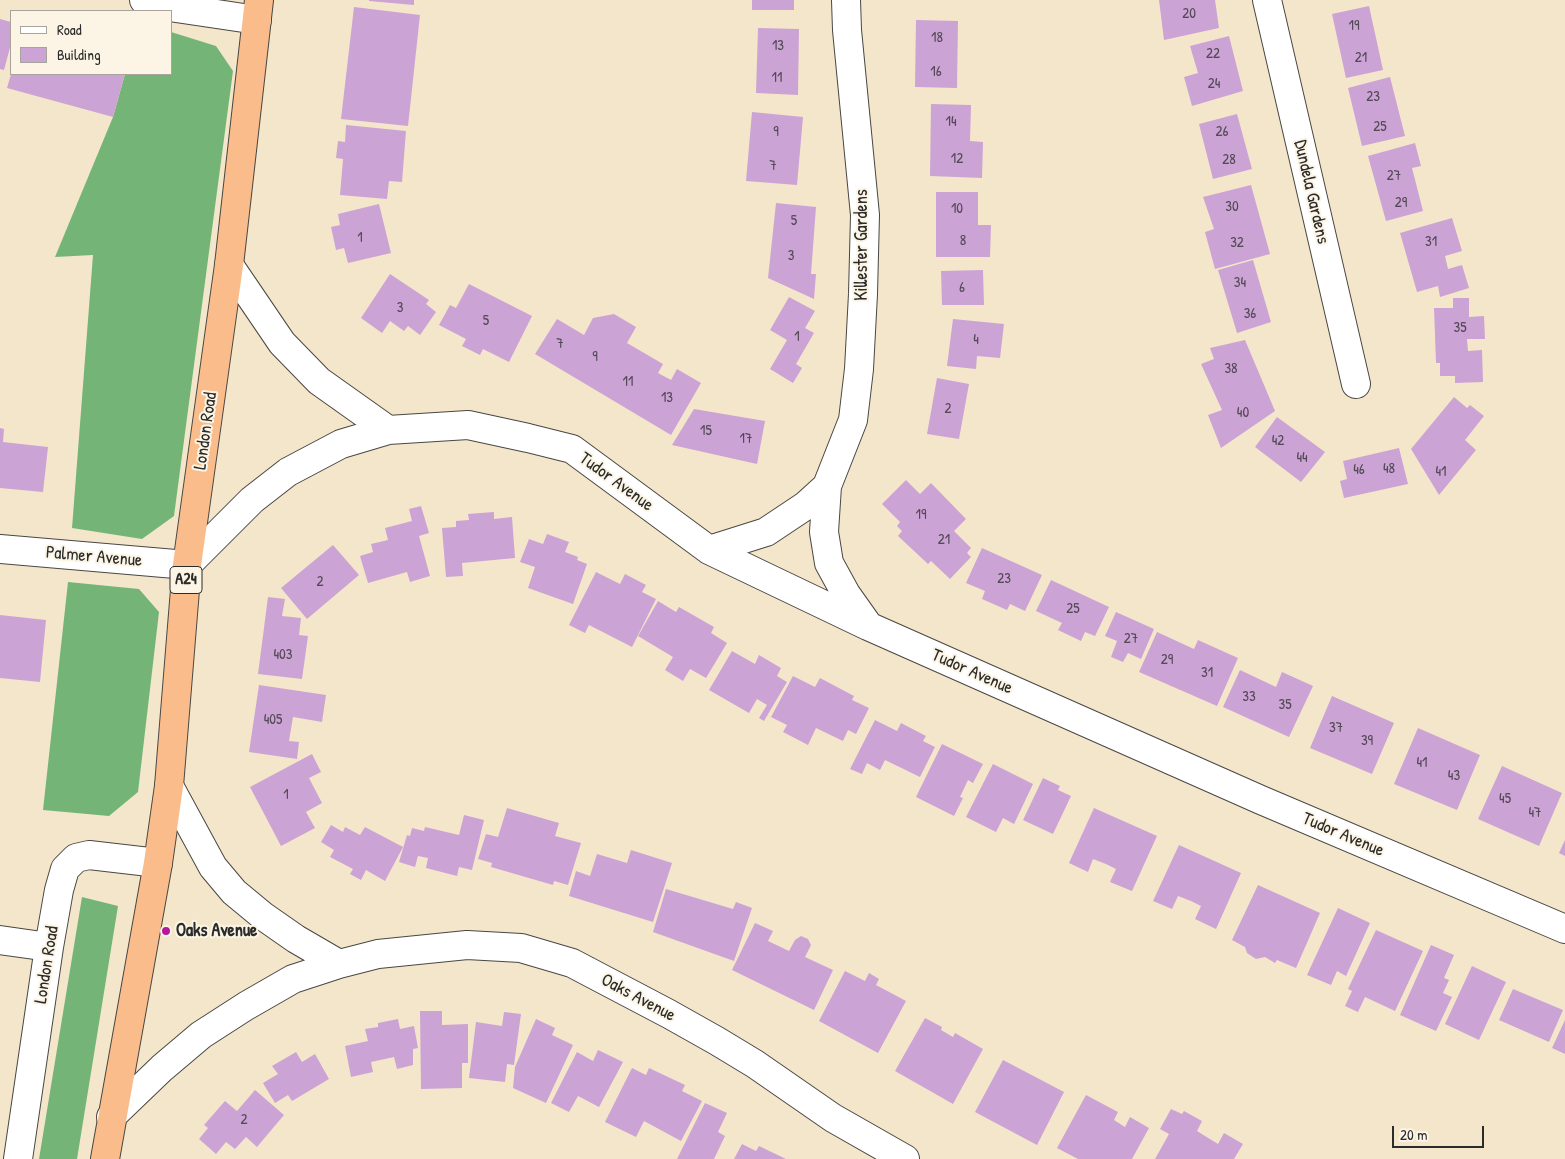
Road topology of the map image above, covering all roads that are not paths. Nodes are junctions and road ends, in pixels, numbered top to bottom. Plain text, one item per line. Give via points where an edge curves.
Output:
1 (144, 0) edge
2 (846, 0) edge
3 (1266, 0) edge
4 (258, 10) edge
5 (229, 265) junction
6 (1356, 384) dead end
7 (388, 430) junction
8 (827, 486) junction
9 (0, 548) edge
10 (710, 550) junction
11 (187, 565) junction
12 (868, 626) junction
13 (169, 786) junction
14 (158, 864) junction
15 (1565, 929) edge
16 (0, 940) edge
17 (49, 947) junction
18 (339, 964) junction
19 (111, 1117) junction
20 (18, 1159) edge
21 (105, 1159) edge
22 (905, 1159) edge

1 - 4 street via 176,8
2 - 8 street, Killester Gardens via 865,216 863,294 853,420
3 - 6 street, Dundela Gardens
4 - 5 highway, London Road / A24
5 - 7 street via 282,343 319,381
5 - 11 highway, London Road / A24
7 - 10 street, Tudor Avenue via 468,424 572,449
7 - 11 street, Tudor Avenue via 341,444 288,472 252,500
8 - 10 street, Killester Gardens via 805,506 766,532
8 - 12 street, Killester Gardens via 824,532 829,563
9 - 11 street, Palmer Avenue
10 - 12 street, Tudor Avenue
11 - 13 highway, London Road / A24
12 - 15 street, Tudor Avenue via 1261,800
13 - 14 highway, London Road / A24
13 - 18 street via 213,867 234,892 262,916
14 - 17 street, London Road via 89,855 76,858 65,869
14 - 19 highway, London Road / A24
16 - 17 street
17 - 20 street, London Road
18 - 19 street, Oaks Avenue via 293,979 201,1034
18 - 22 street, Oaks Avenue via 378,954 467,945 521,948 572,963 717,1041 833,1118
19 - 21 highway, London Road / A24

